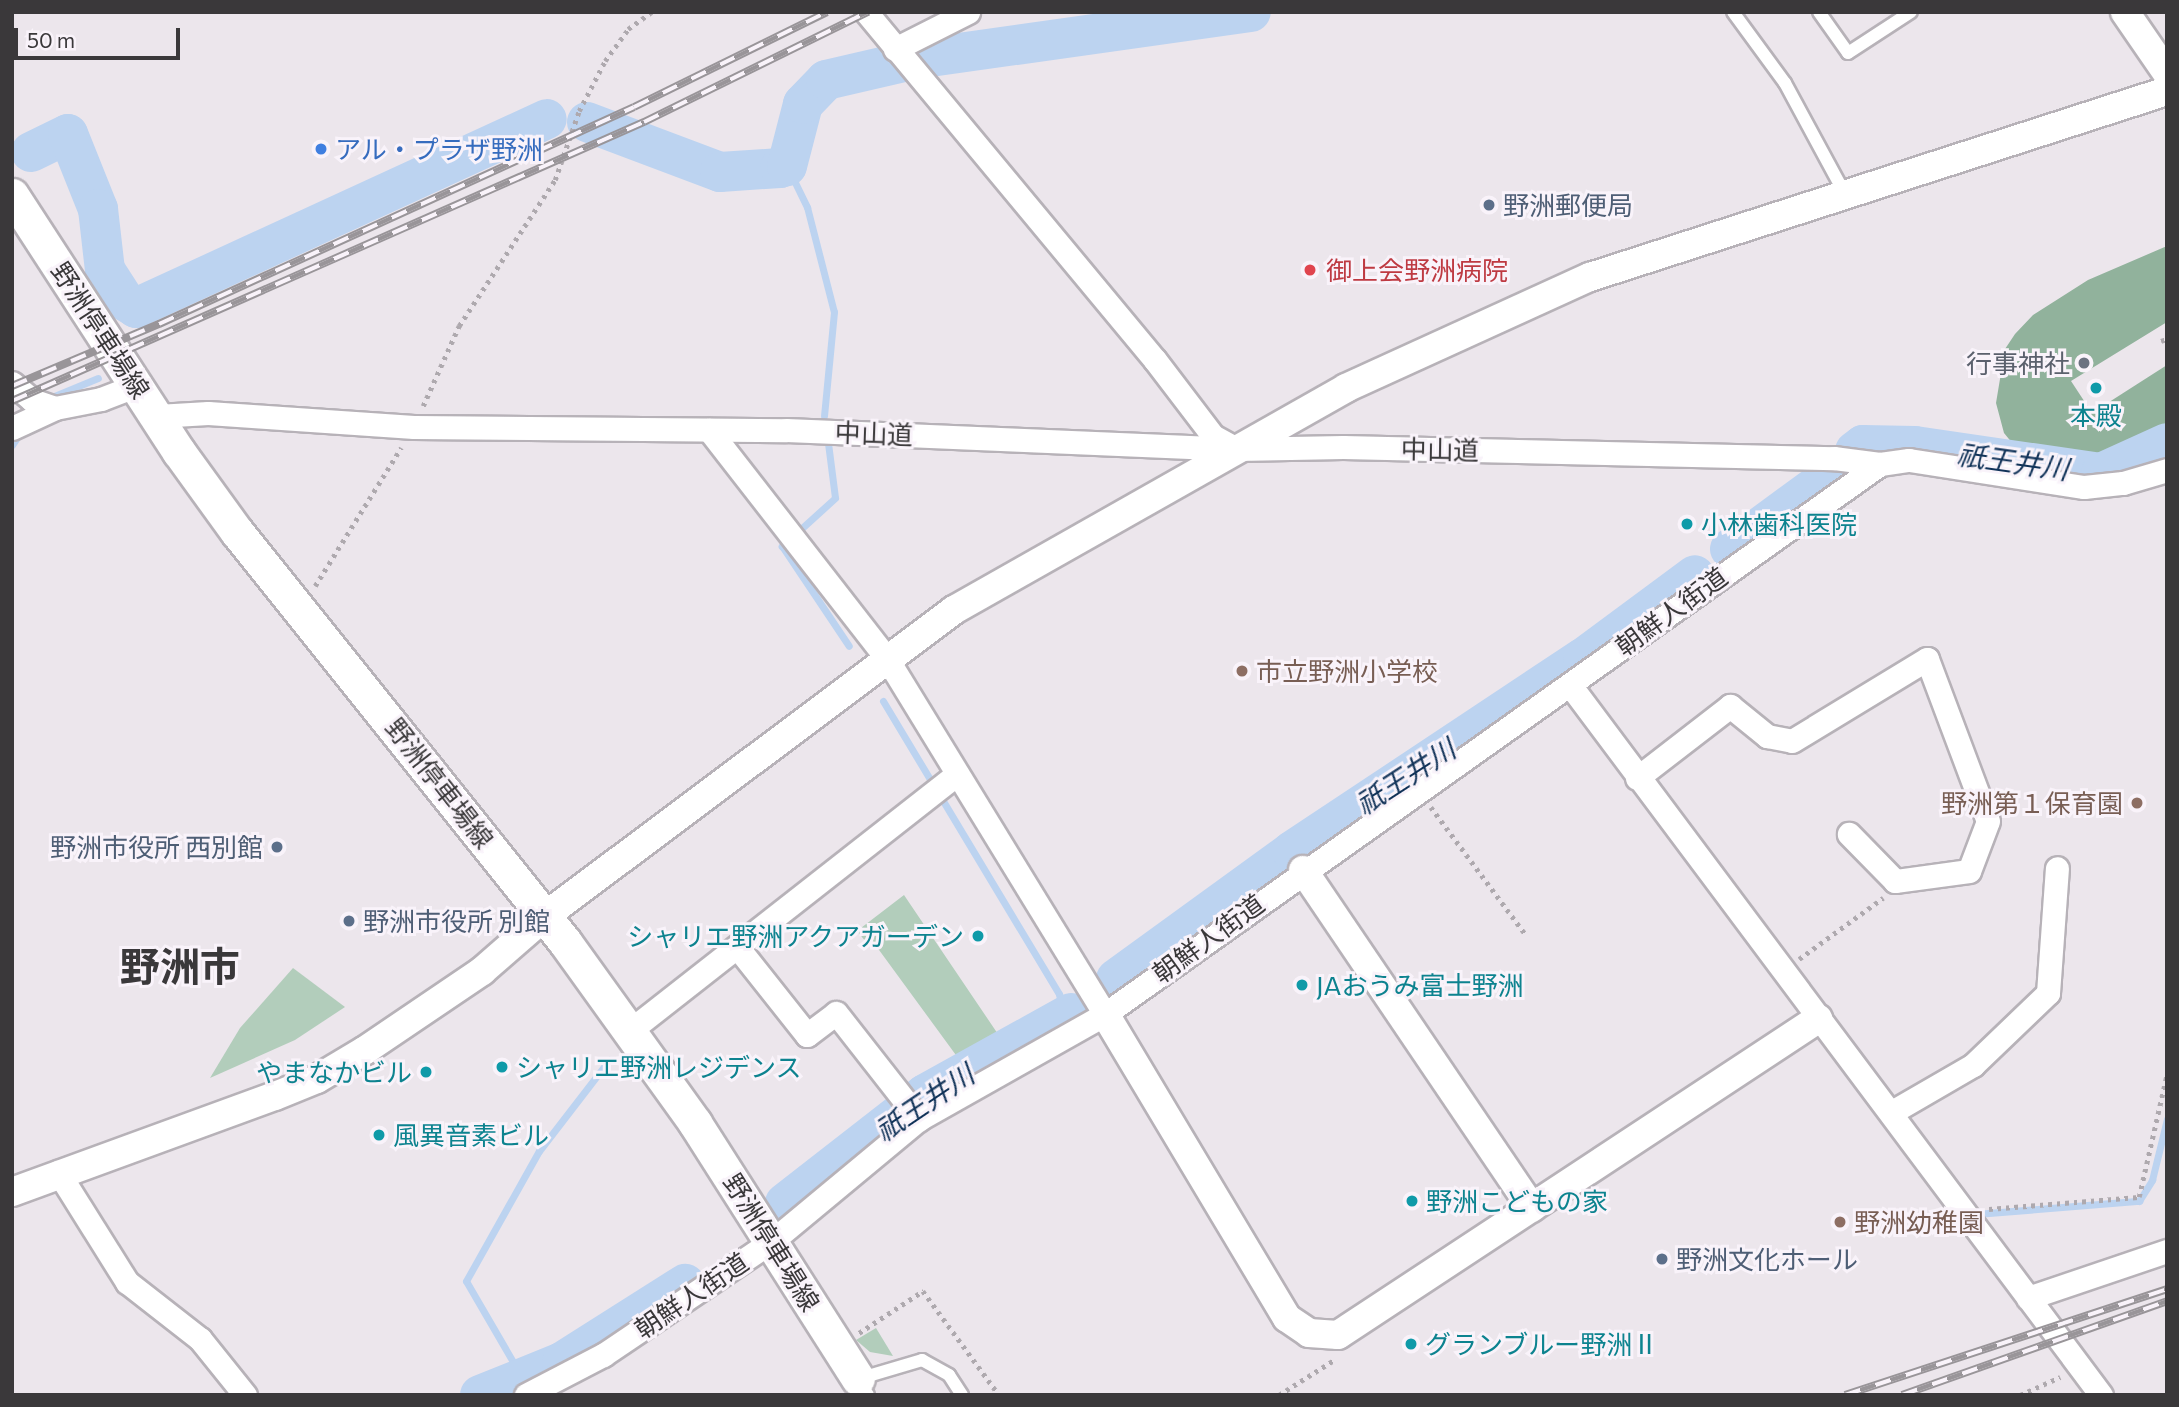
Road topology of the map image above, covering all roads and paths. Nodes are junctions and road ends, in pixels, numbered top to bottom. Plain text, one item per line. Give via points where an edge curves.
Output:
1 (651, 12) edge
2 (866, 12) edge
3 (968, 12) edge
4 (1819, 12) edge
5 (1911, 12) edge
6 (2125, 12) edge
7 (1737, 14) edge
8 (895, 49) junction
9 (2167, 73) edge
10 (2167, 91) edge
11 (1844, 192) junction
12 (12, 195) edge
13 (12, 383) edge
14 (137, 385) junction
15 (55, 408) junction
16 (157, 416) junction
17 (414, 426) junction
18 (12, 428) edge
19 (709, 430) junction
20 (1237, 449) junction
21 (1880, 464) junction
22 (2167, 470) edge
23 (302, 608) junction
24 (886, 657) junction
25 (1570, 685) junction
26 (1637, 778) junction
27 (943, 785) junction
28 (1418, 789) junction
29 (1849, 834) dead end
30 (2057, 868) dead end
31 (1303, 870) junction
32 (1910, 879) junction
33 (545, 916) junction
34 (1526, 935) dead end
35 (738, 948) junction
36 (1782, 972) junction
37 (1105, 1014) junction
38 (1818, 1019) junction
39 (628, 1032) junction
40 (2167, 1074) edge
41 (911, 1108) junction
42 (1892, 1112) junction
43 (58, 1172) junction
44 (12, 1192) edge
45 (1532, 1208) junction
46 (1964, 1211) junction
47 (772, 1241) junction
48 (2167, 1251) edge
49 (2028, 1298) junction
50 (859, 1333) dead end
51 (1340, 1356) dead end
52 (2080, 1368) junction
53 (863, 1387) edge
54 (244, 1395) edge
55 (526, 1395) edge
56 (962, 1395) edge
57 (999, 1395) edge
58 (1279, 1395) edge
59 (2020, 1395) edge
60 (2101, 1395) edge

1 - 17 path via 628,29 605,61 579,111 555,180 458,326
2 - 8 street
3 - 8 street
4 - 5 lane via 1848,54
6 - 9 street
7 - 11 lane via 1785,83
8 - 20 street via 1213,436
10 - 11 street
11 - 20 street via 1590,277 1346,388
12 - 14 main road, 野洲停車場線
13 - 15 street via 32,400
14 - 15 street via 101,400
14 - 16 main road, 野洲停車場線
15 - 18 street
16 - 17 street, 中山道 via 208,413
16 - 23 main road, 野洲停車場線 via 237,532
17 - 19 street, 中山道
17 - 23 path
19 - 20 street, 中山道
19 - 24 street
20 - 21 street, 中山道 via 1806,457
20 - 24 street via 954,610
21 - 22 street, 中山道 via 1909,460 2084,487 2123,483
21 - 25 street, 朝鮮人街道
23 - 33 main road, 野洲停車場線
24 - 27 street
24 - 33 street
25 - 26 street
25 - 28 street, 朝鮮人街道
26 - 32 street via 1730,706 1767,736 1792,741 1927,659 1988,821 1969,871
26 - 36 street
27 - 35 street
27 - 37 street
28 - 31 street, 朝鮮人街道
28 - 34 path
29 - 32 street via 1895,881
30 - 42 street via 2048,993 1973,1065
31 - 37 street, 朝鮮人街道
31 - 45 street
32 - 36 path
33 - 39 main road, 野洲停車場線
33 - 43 street via 482,971 317,1079
35 - 39 street
35 - 41 street via 807,1035 836,1013
36 - 38 street
37 - 41 street, 朝鮮人街道
37 - 45 street via 1287,1318 1309,1333 1338,1335
38 - 42 street
38 - 45 street
39 - 47 main road, 野洲停車場線 via 695,1123
40 - 46 path via 2139,1197
41 - 47 street, 朝鮮人街道
42 - 46 street
43 - 44 street
43 - 54 street via 127,1282 200,1339
46 - 49 street
47 - 53 main road, 野洲停車場線
47 - 55 street, 朝鮮人街道 via 603,1355
48 - 49 street
49 - 52 street
50 - 57 path via 923,1291
51 - 58 path
52 - 59 path
52 - 60 street
53 - 56 lane via 922,1360 950,1375

